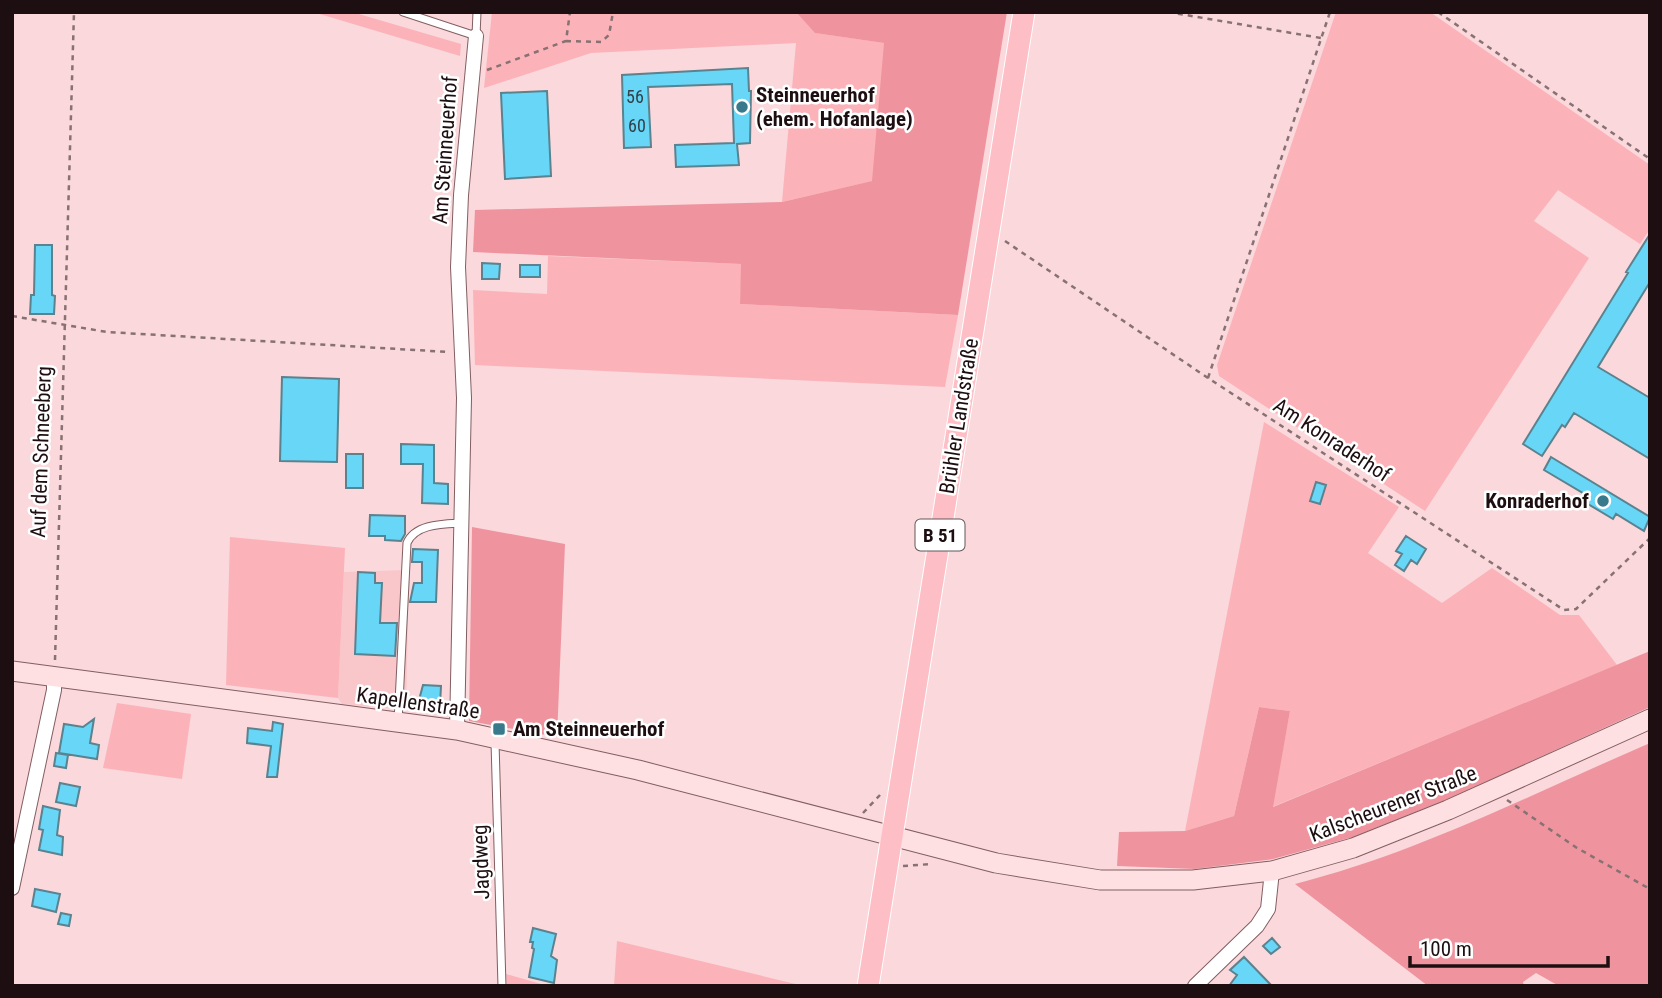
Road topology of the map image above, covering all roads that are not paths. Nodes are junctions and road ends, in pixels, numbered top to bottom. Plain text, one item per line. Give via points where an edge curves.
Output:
1 (403, 12) edge
2 (477, 12) edge
3 (1024, 12) edge
4 (476, 36) junction
5 (461, 523) junction
6 (12, 671) edge
7 (54, 678) junction
8 (1650, 719) edge
9 (398, 722) junction
10 (457, 730) junction
11 (495, 738) junction
12 (892, 835) junction
13 (1272, 871) junction
14 (12, 888) edge
15 (502, 986) edge
16 (869, 986) edge
17 (1195, 986) edge

1 - 4 lane
2 - 4 lane
3 - 12 main road, Brühler Landstraße / B 51
4 - 5 street, Am Steinneuerhof via 459,255
5 - 9 lane via 418,530 407,543
5 - 10 street, Am Steinneuerhof
6 - 7 main road, Kapellenstraße
7 - 9 main road, Kapellenstraße
7 - 14 street
8 - 13 main road, Kalscheurener Straße via 1448,810 1365,843
9 - 10 main road, Kapellenstraße
10 - 11 main road, Kapellenstraße
11 - 12 main road, Kapellenstraße
11 - 15 lane, Jagdweg
12 - 13 main road, Kalscheurener Straße via 996,863 1100,880 1194,880
12 - 16 main road, Brühler Landstraße / B 51
13 - 17 street via 1268,909 1257,926

